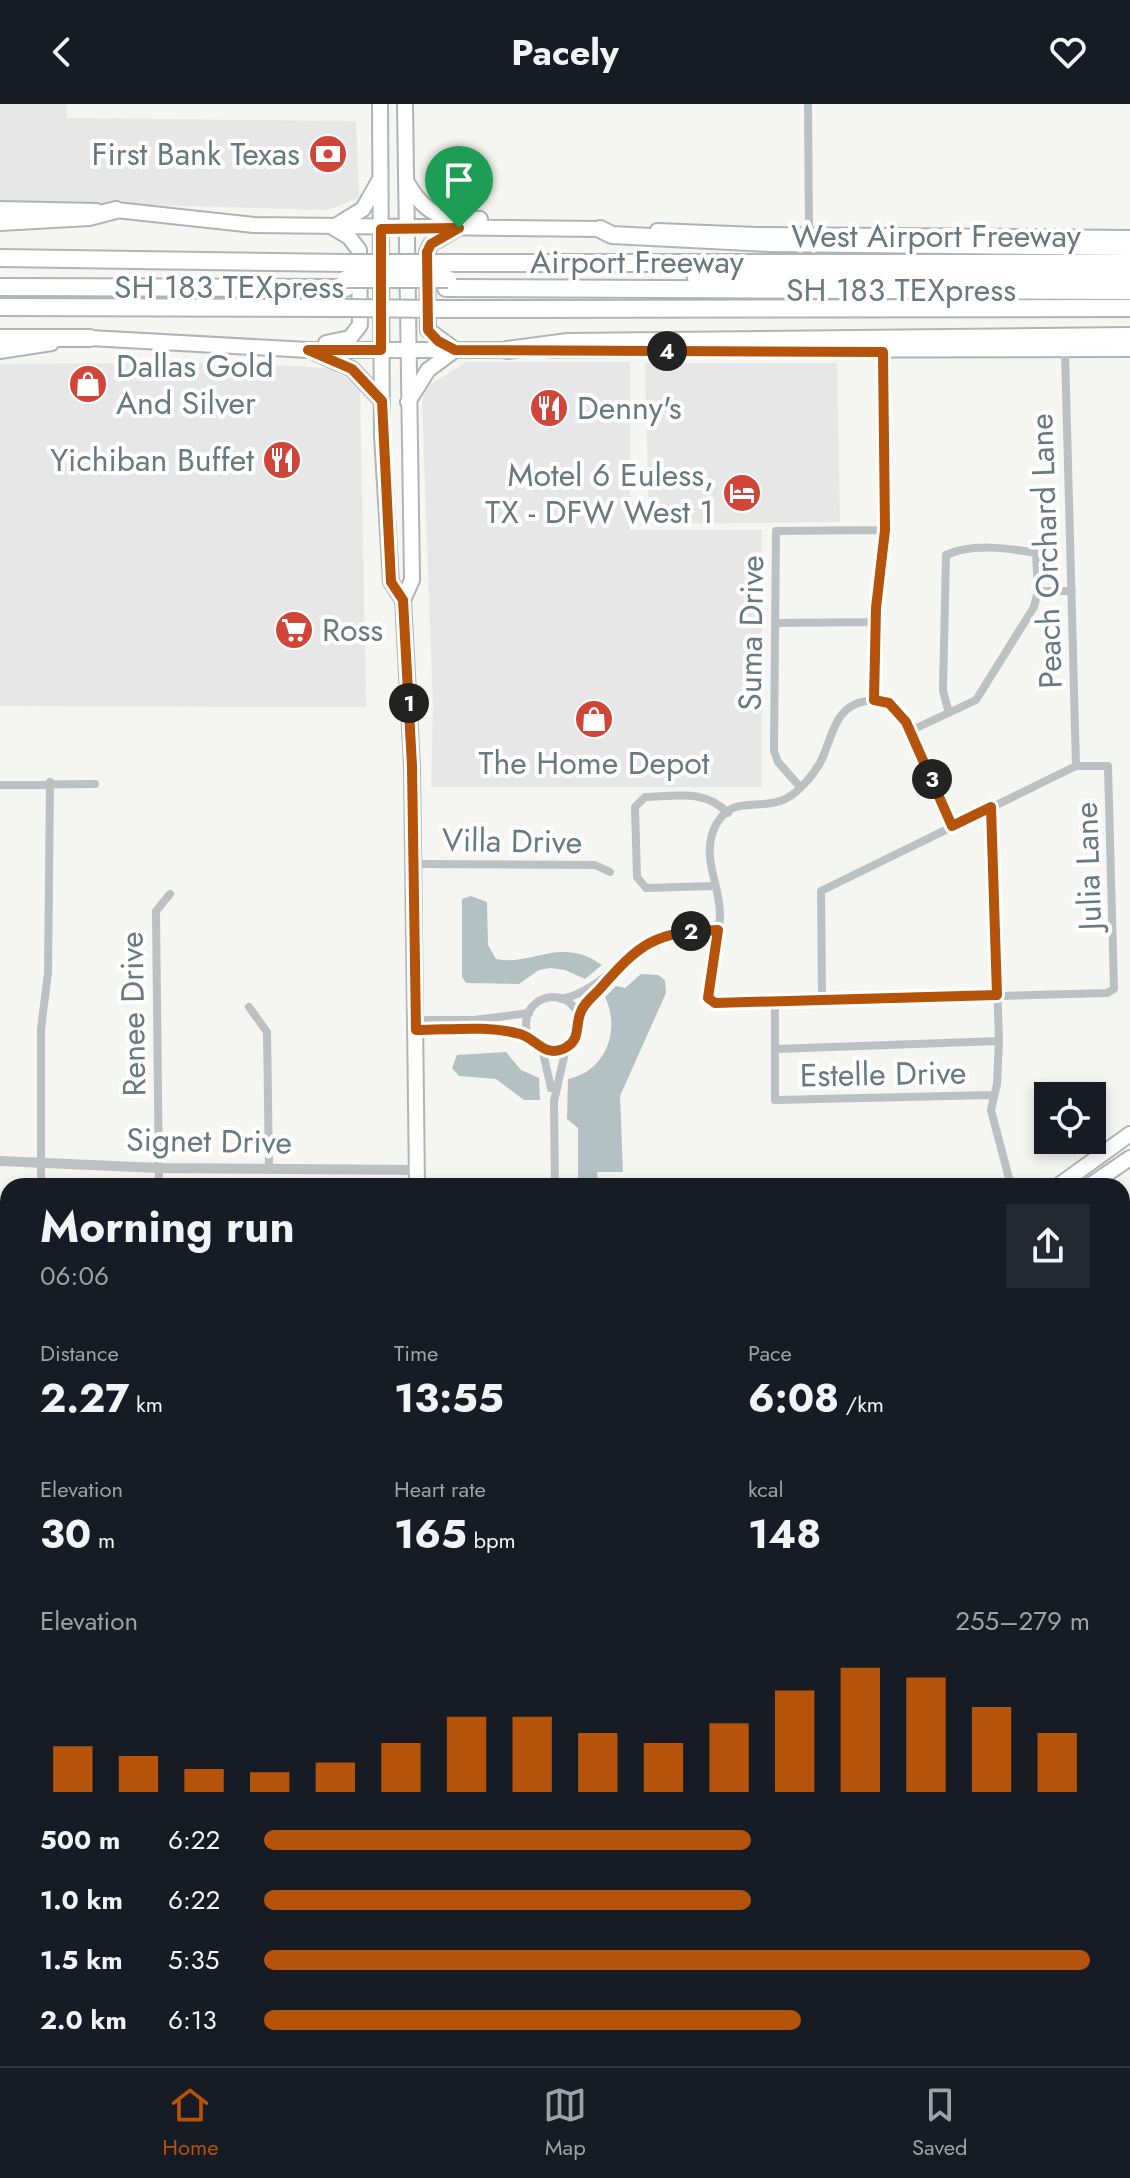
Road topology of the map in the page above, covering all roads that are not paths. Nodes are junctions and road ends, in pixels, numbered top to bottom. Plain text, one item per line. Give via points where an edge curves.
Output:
1 (380, 104) edge
2 (405, 104) edge
3 (808, 104) edge
4 (381, 178) junction
5 (406, 180) junction
6 (0, 208) edge
7 (116, 210) junction
8 (0, 222) edge
9 (333, 227) junction
10 (535, 227) junction
11 (459, 228) junction
12 (381, 229) junction
13 (406, 229) junction
14 (600, 229) junction
15 (809, 235) junction
16 (1130, 237) edge
17 (1130, 247) edge
18 (0, 258) edge
19 (1130, 263) edge
20 (346, 276) junction
21 (447, 276) junction
22 (1130, 277) edge
23 (0, 278) edge
24 (0, 287) edge
25 (1130, 291) edge
26 (0, 307) edge
27 (1130, 308) edge
28 (1130, 336) edge
29 (0, 338) edge
30 (90, 338) junction
31 (302, 350) junction
32 (381, 350) junction
33 (406, 350) junction
34 (455, 350) junction
35 (507, 350) junction
36 (1130, 350) edge
37 (1065, 351) junction
38 (0, 352) edge
39 (883, 352) junction
40 (382, 401) junction
41 (408, 403) junction
42 (885, 530) junction
43 (1038, 591) junction
44 (1072, 591) junction
45 (403, 600) junction
46 (876, 622) junction
47 (776, 623) junction
48 (874, 700) junction
49 (949, 713) junction
50 (910, 731) junction
51 (1076, 766) junction
52 (50, 782) junction
53 (95, 784) dead end
54 (0, 785) edge
55 (800, 787) junction
56 (991, 807) junction
57 (728, 813) junction
58 (952, 826) junction
59 (413, 864) junction
60 (610, 872) dead end
61 (715, 886) junction
62 (170, 894) dead end
63 (718, 930) junction
64 (612, 973) junction
65 (997, 995) junction
66 (561, 999) junction
67 (822, 1000) junction
68 (775, 1002) junction
69 (249, 1007) dead end
70 (529, 1013) junction
71 (579, 1016) junction
72 (416, 1025) junction
73 (530, 1037) junction
74 (999, 1041) junction
75 (542, 1048) junction
76 (566, 1048) junction
77 (776, 1049) junction
78 (992, 1095) junction
79 (554, 1101) junction
80 (1130, 1134) edge
81 (1130, 1158) edge
82 (0, 1161) edge
83 (40, 1163) junction
84 (159, 1168) junction
85 (269, 1168) junction
86 (417, 1170) junction
87 (41, 1178) edge
88 (159, 1178) edge
89 (417, 1178) edge
90 (555, 1178) edge
91 (1008, 1178) edge
92 (1069, 1178) edge
93 (1101, 1178) edge

1 - 4 main road
2 - 5 main road
3 - 15 street
4 - 9 main road via 363,209
4 - 12 main road
5 - 10 main road via 427,210 442,218 517,220
5 - 13 main road
6 - 7 main road
7 - 8 highway via 89,217
7 - 9 main road via 241,224
9 - 12 main road
9 - 31 main road via 359,250 358,332 335,343 313,342
10 - 11 main road, West Airport Freeway
10 - 14 main road, West Airport Freeway
11 - 13 main road, West Airport Freeway
11 - 34 main road via 427,252 428,330
12 - 13 main road
12 - 32 main road
13 - 33 main road
14 - 15 main road, West Airport Freeway
14 - 17 highway via 612,235 770,243
15 - 16 main road, West Airport Freeway
18 - 20 highway, Airport Freeway
19 - 21 highway, Airport Freeway
20 - 21 highway, Airport Freeway, bridge
20 - 21 highway, SH 183 TEXpress
20 - 23 highway, SH 183 TEXpress
20 - 24 highway, SH 183 TEXpress
21 - 22 highway, SH 183 TEXpress
21 - 25 highway, SH 183 TEXpress
26 - 27 highway, Airport Freeway, bridge
28 - 35 highway via 568,342
29 - 30 highway
30 - 31 main road
30 - 38 main road
31 - 32 main road
31 - 40 main road via 352,369
32 - 33 main road
32 - 40 main road
33 - 34 main road
33 - 41 main road
34 - 35 main road
34 - 41 main road via 428,370
35 - 39 main road
36 - 37 main road
37 - 39 main road
37 - 44 street, Peach Orchard Lane
39 - 42 street
40 - 45 main road via 391,582
41 - 45 main road via 412,580
42 - 46 street
42 - 47 street, Suma Drive via 776,531
43 - 44 street
43 - 49 street via 1034,607 976,700
43 - 49 street via 1036,553 958,549 946,555 943,691
44 - 51 street, Peach Orchard Lane
45 - 59 main road
46 - 47 street
46 - 48 street
47 - 55 street, Suma Drive via 774,751
48 - 50 street via 899,711
48 - 55 street via 843,710 821,763
49 - 50 street
50 - 58 street
51 - 56 street
51 - 65 street, Julia Lane via 1108,766 1116,985 1107,993
52 - 53 street
52 - 54 street
52 - 83 street
55 - 57 street via 783,800 744,803
56 - 58 street
56 - 65 street
57 - 61 street via 709,844
57 - 61 street via 698,795 645,797 638,802 640,883 646,888
58 - 67 street via 821,891
59 - 60 street, Villa Drive via 595,865
59 - 72 main road
61 - 63 street
62 - 84 street, Renee Drive via 156,911
63 - 64 street via 673,932 652,940
63 - 68 street via 708,998 715,1003
64 - 66 street
64 - 71 street
65 - 67 street
65 - 74 street
66 - 70 street via 546,999
66 - 71 street
67 - 68 street
68 - 77 street
69 - 85 street via 267,1032
70 - 72 street
70 - 73 street
71 - 76 street via 579,1031
72 - 73 street
72 - 86 main road
73 - 75 street
74 - 77 street
74 - 78 street
75 - 76 street
75 - 79 street
76 - 79 street
77 - 78 street, Estelle Drive via 775,1100
78 - 91 street via 994,1134
79 - 90 street
80 - 92 main road
81 - 93 main road
82 - 83 street, Signet Drive
83 - 84 street, Signet Drive
83 - 87 street
84 - 85 street, Signet Drive
84 - 88 street, Renee Drive
85 - 86 street, Signet Drive
86 - 89 main road

